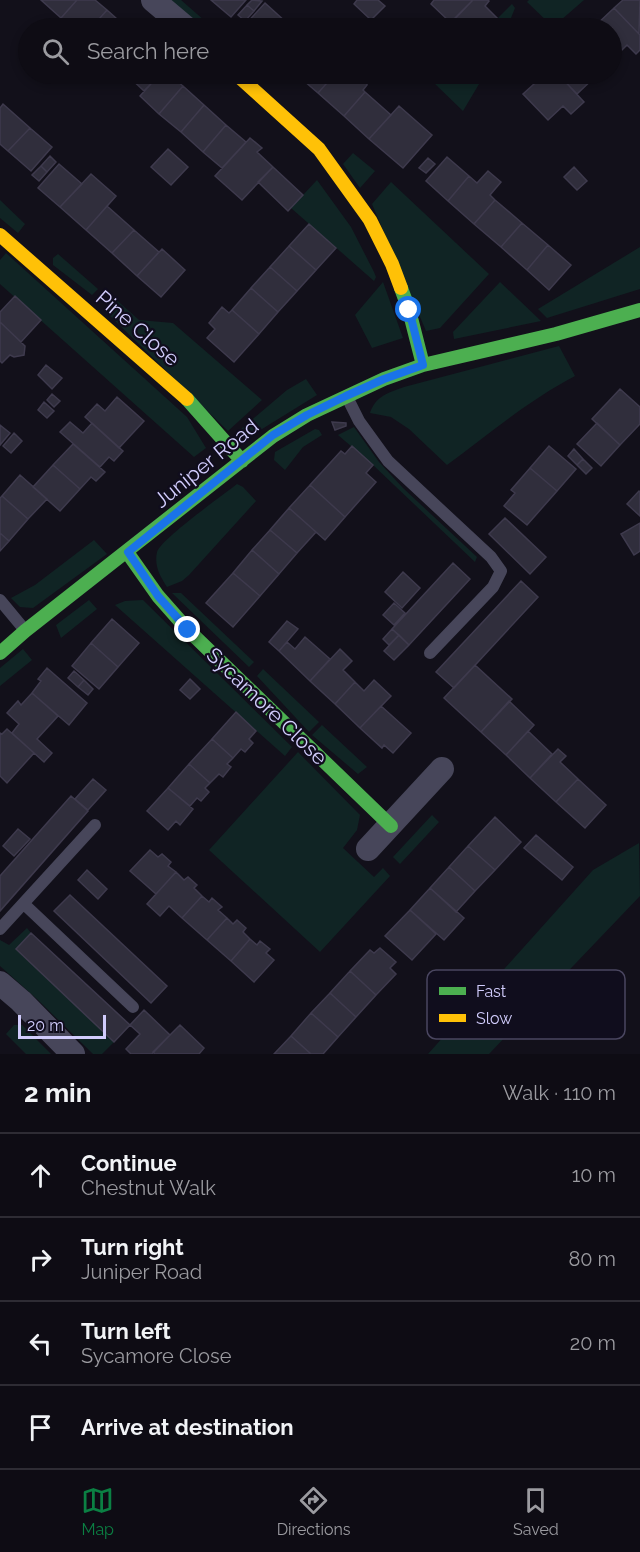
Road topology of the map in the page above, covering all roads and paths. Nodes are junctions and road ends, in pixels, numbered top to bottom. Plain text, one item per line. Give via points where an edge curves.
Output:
1 (153, 0) edge
2 (174, 18) edge
3 (247, 84) edge
4 (0, 235) edge
5 (640, 310) edge
6 (423, 365) junction
7 (346, 396) junction
8 (242, 461) junction
9 (128, 552) junction
10 (0, 600) edge
11 (26, 631) junction
12 (0, 653) edge
13 (430, 653) dead end
14 (442, 769) dead end
15 (95, 825) dead end
16 (391, 825) junction
17 (368, 849) dead end
18 (24, 904) junction
19 (0, 929) edge
20 (0, 983) edge
21 (133, 1006) dead end
22 (73, 1054) edge

1 - 2 street
3 - 6 street via 319,148 370,220 409,310
4 - 8 street, Pine Close via 182,394
5 - 6 street, Juniper Road
6 - 7 street, Juniper Road
7 - 8 street, Juniper Road via 273,435
7 - 13 lane via 388,461 491,557 501,571 493,587
8 - 9 street, Juniper Road
9 - 11 street, Juniper Road
9 - 16 street, Sycamore Close via 158,596 188,630
10 - 11 lane
11 - 12 street, Juniper Road
14 - 16 street
15 - 18 lane
16 - 17 street
18 - 19 lane
18 - 21 lane
20 - 22 street

